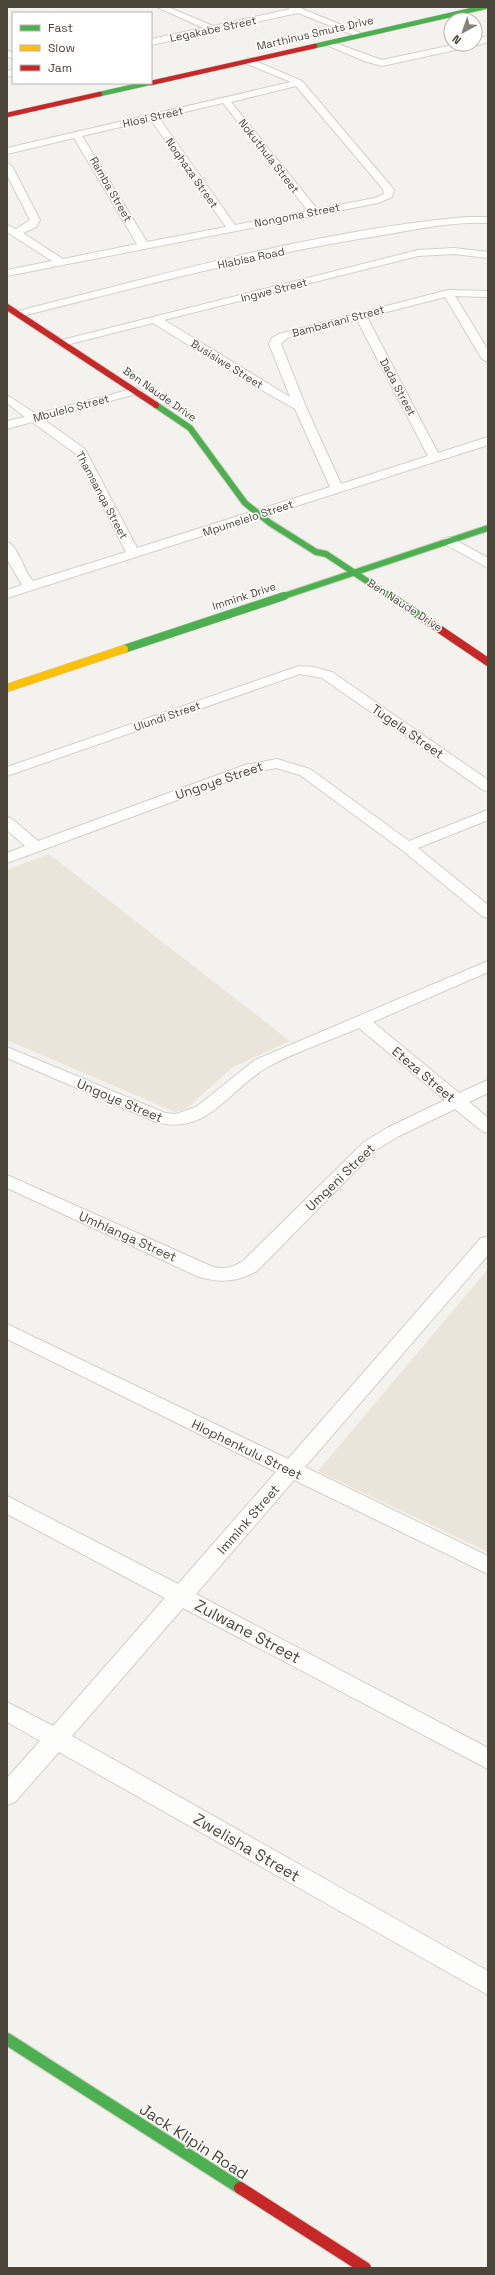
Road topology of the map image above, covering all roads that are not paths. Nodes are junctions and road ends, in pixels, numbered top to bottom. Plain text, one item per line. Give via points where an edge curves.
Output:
1 (161, 7) edge
2 (290, 7) edge
3 (485, 7) edge
4 (299, 10) junction
5 (212, 29) junction
6 (361, 35) junction
7 (152, 42) edge
8 (326, 43) junction
9 (443, 49) edge
10 (248, 61) junction
11 (152, 83) edge
12 (299, 83) junction
13 (146, 84) edge
14 (225, 100) junction
15 (7, 115) edge
16 (153, 117) junction
17 (77, 135) junction
18 (7, 151) edge
19 (7, 166) edge
20 (314, 212) junction
21 (488, 220) edge
22 (232, 228) junction
23 (11, 230) edge
24 (143, 245) junction
25 (488, 255) edge
26 (59, 261) junction
27 (7, 273) edge
28 (448, 293) junction
29 (488, 294) edge
30 (10, 310) edge
31 (360, 315) junction
32 (156, 320) junction
33 (62, 343) junction
34 (488, 359) edge
35 (136, 391) junction
36 (7, 398) edge
37 (300, 407) junction
38 (36, 417) junction
39 (7, 425) edge
40 (488, 442) edge
41 (435, 458) junction
42 (337, 489) junction
43 (259, 514) junction
44 (488, 528) edge
45 (450, 541) junction
46 (7, 546) edge
47 (316, 552) junction
48 (134, 554) junction
49 (352, 558) dead end
50 (339, 562) junction
51 (488, 564) edge
52 (326, 567) junction
53 (354, 572) junction
54 (340, 576) junction
55 (350, 583) dead end
56 (30, 586) junction
57 (7, 594) edge
58 (470, 662) dead end
59 (485, 666) edge
60 (327, 675) joint
61 (7, 688) edge
62 (7, 772) edge
63 (488, 787) edge
64 (488, 815) edge
65 (7, 822) edge
66 (407, 847) junction
67 (36, 848) junction
68 (7, 858) edge
69 (488, 912) edge
70 (488, 966) edge
71 (360, 1020) junction
72 (7, 1052) edge
73 (488, 1086) edge
74 (456, 1101) junction
75 (488, 1128) edge
76 (7, 1182) edge
77 (488, 1243) edge
78 (250, 1266) joint
79 (7, 1331) edge
80 (291, 1470) junction
81 (7, 1504) edge
82 (488, 1566) edge
83 (181, 1596) junction
84 (7, 1711) edge
85 (56, 1739) junction
86 (488, 1759) edge
87 (7, 1795) edge
88 (488, 1984) edge
89 (7, 2039) edge
90 (364, 2268) edge

1 - 5 street
2 - 4 street
3 - 6 main road, Marthinus Smuts Drive
4 - 5 street, Legakabe Street
4 - 6 street
5 - 7 street, Legakabe Street
6 - 8 main road, Marthinus Smuts Drive
8 - 9 street via 382,62
8 - 10 main road, Marthinus Smuts Drive
10 - 11 main road, Marthinus Smuts Drive
10 - 12 street, Nongoma Street
12 - 14 street, Hlosi Street
12 - 20 street, Nongoma Street via 390,193 381,199
13 - 15 main road, Marthinus Smuts Drive
14 - 16 street, Hlosi Street
14 - 20 street, Nokuthula Street
16 - 17 street, Hlosi Street
16 - 22 street, Noqhaza Street
17 - 18 street, Hlosi Street
17 - 24 street, Ramba Street
19 - 23 street via 35,220 32,225
20 - 22 street, Nongoma Street
21 - 30 street, Hlabisa Road via 338,239
22 - 24 street, Nongoma Street
23 - 26 street
24 - 26 street, Nongoma Street
25 - 32 street, Ingwe Street via 454,251 418,254
26 - 27 street, Nongoma Street
28 - 29 street, Bambanani Street
28 - 31 street, Bambanani Street
28 - 34 street
30 - 33 main road, Ben Naude Drive
31 - 37 street, Bambanani Street via 283,336 275,342
31 - 41 street, Dada Street
32 - 33 street, Ingwe Street
32 - 37 street, Busisiwe Street
33 - 35 main road, Ben Naude Drive
35 - 38 street, Mbulelo Street
35 - 43 main road, Ben Naude Drive via 198,436 231,486 244,502
36 - 38 street, Thamsanqa Street
37 - 42 street, Bambanani Street
38 - 39 street, Mbulelo Street
38 - 48 street, Thamsanqa Street via 81,452
40 - 41 street, Mpumelelo Street
41 - 42 street, Mpumelelo Street
42 - 43 street, Mpumelelo Street
43 - 47 main road, Ben Naude Drive
43 - 48 street, Mpumelelo Street
44 - 45 main road, Immink Drive
45 - 51 street
45 - 53 main road, Immink Drive
46 - 56 street via 23,579
47 - 50 main road, Ben Naude Drive via 326,554
47 - 52 main road via 315,558
48 - 56 street, Mpumelelo Street
49 - 50 main road
50 - 52 main road
50 - 53 main road, Ben Naude Drive
52 - 54 main road, Ben Naude Drive
53 - 54 main road, Immink Drive
53 - 59 main road, Ben Naude Drive
54 - 55 main road, Ben Naude Drive
54 - 61 main road, Immink Drive
56 - 57 street, Mpumelelo Street
58 - 59 main road, Ben Naude Drive
60 - 62 street, Ulundi Street via 299,670
60 - 63 street, Tugela Street
64 - 66 street
65 - 67 street
66 - 67 street, Ungoye Street via 305,772 290,766 270,763 250,768
66 - 69 street, Ungoye Street
67 - 68 street, Ungoye Street
70 - 71 street, Ungoye Street
71 - 72 street, Ungoye Street via 253,1068 200,1113 182,1121 162,1118
71 - 74 street, Eteza Street
73 - 74 street, Umgeni Street
74 - 75 street, Eteza Street
74 - 78 street, Umgeni Street via 370,1146
76 - 78 street, Umhlanga Street via 214,1275 231,1275
77 - 80 street, Immink Street
79 - 80 street, Hlophenkulu Street
80 - 82 street, Hlophenkulu Street
80 - 83 street, Immink Street
81 - 83 street, Zulwane Street
83 - 85 street, Immink Street
83 - 86 street, Zulwane Street
84 - 85 street, Zwelisha Street
85 - 87 street, Immink Street
85 - 88 street, Zwelisha Street
89 - 90 main road, Jack Klipin Road

